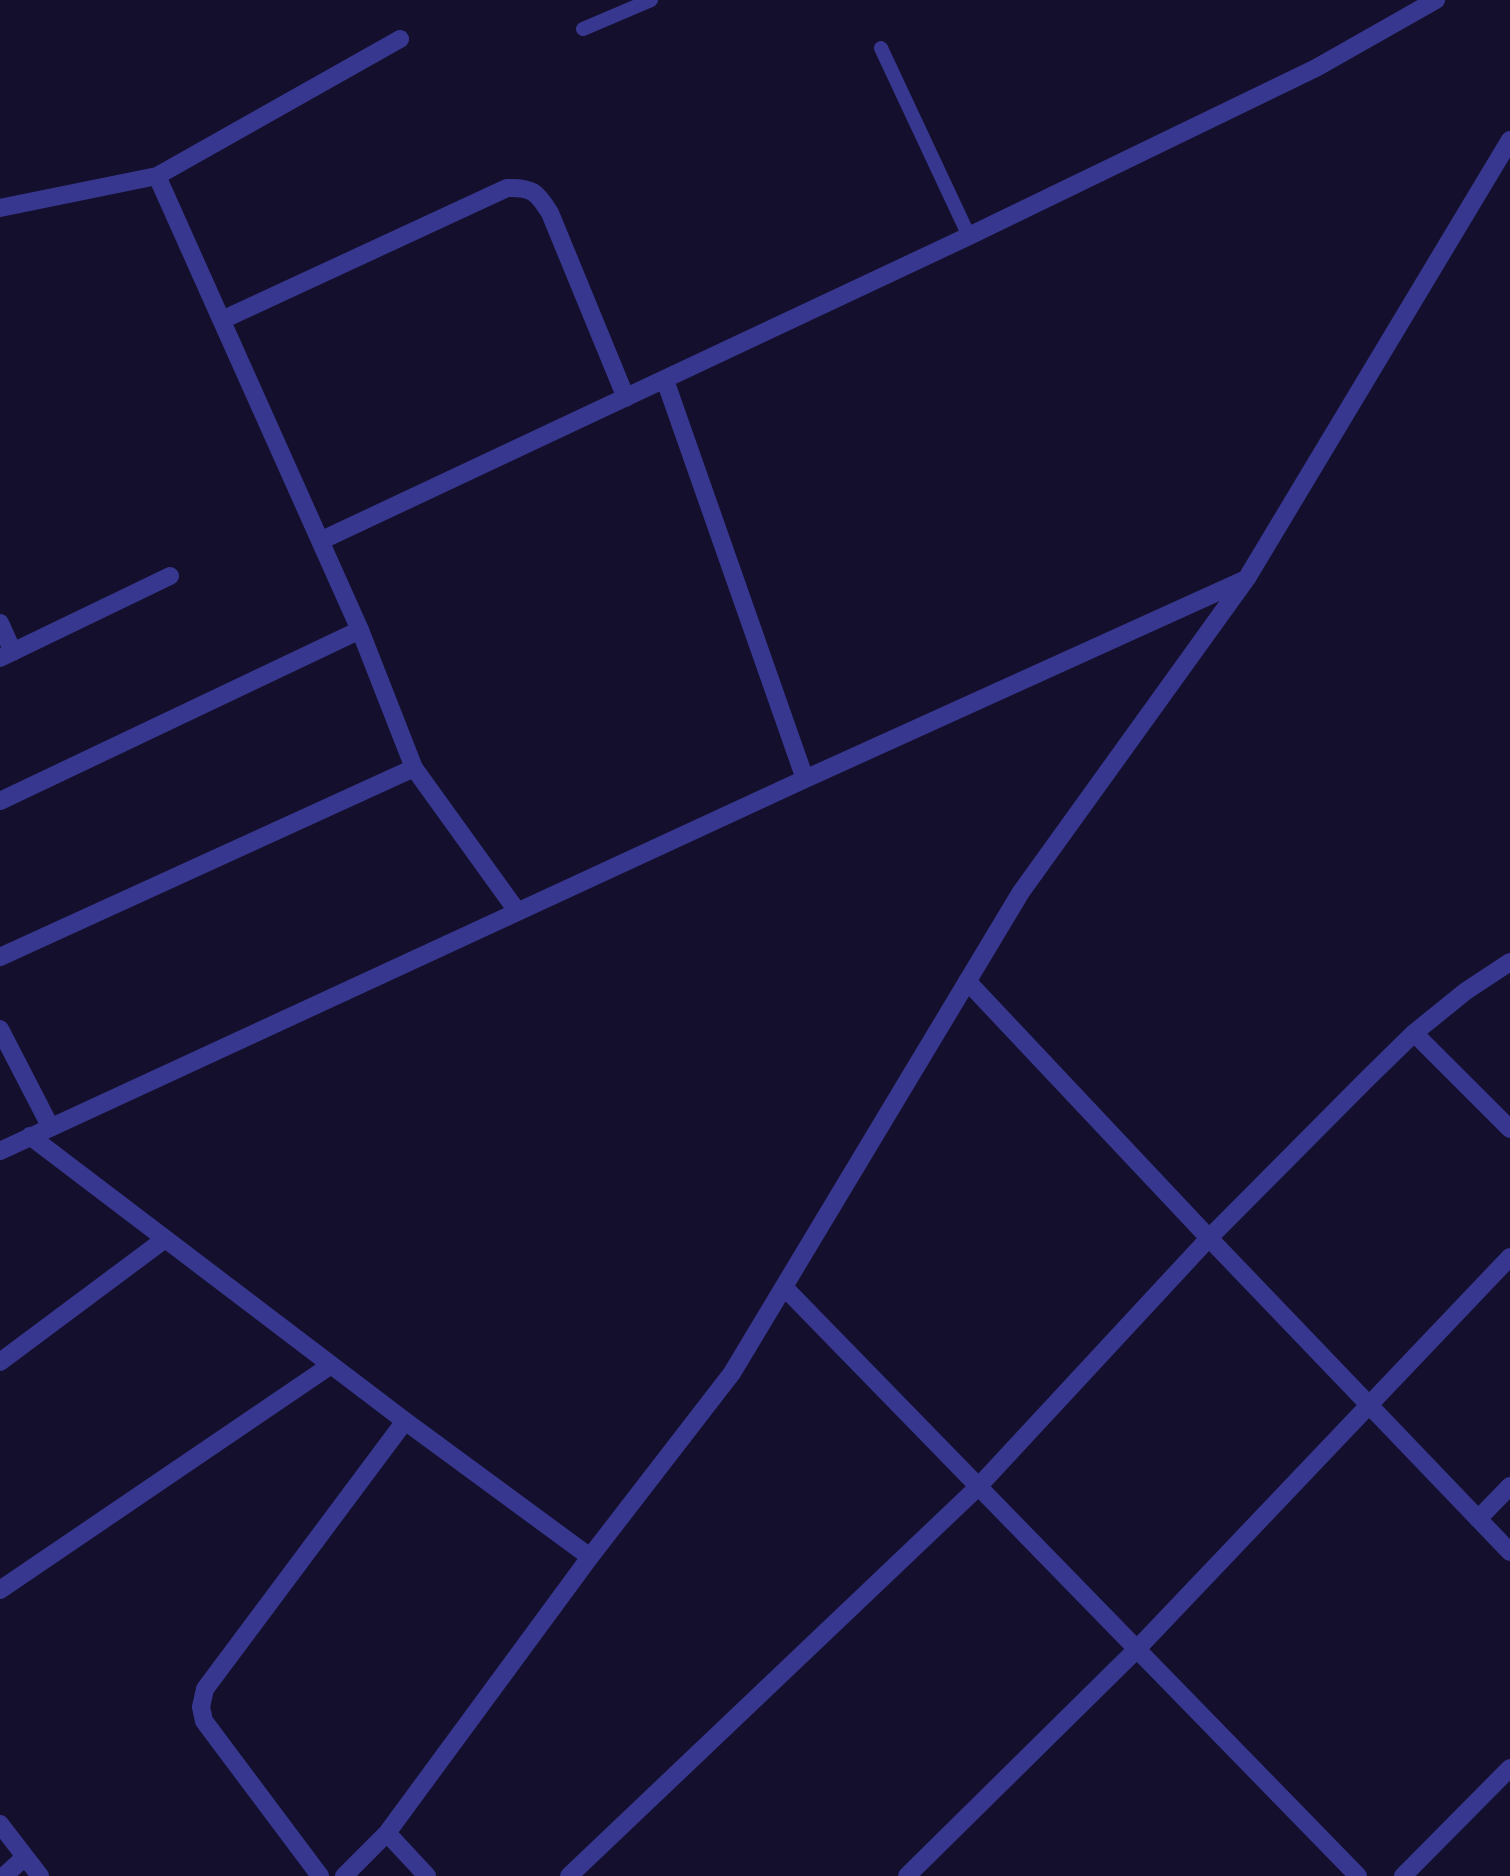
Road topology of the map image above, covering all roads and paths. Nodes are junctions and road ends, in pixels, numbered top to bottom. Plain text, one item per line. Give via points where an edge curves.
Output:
1 (651, 0) edge
2 (1436, 0) edge
3 (583, 29) dead end
4 (400, 39) dead end
5 (881, 48) dead end
6 (1510, 140) edge
7 (158, 176) junction
8 (0, 208) edge
9 (969, 236) junction
10 (222, 320) junction
11 (665, 380) junction
12 (626, 398) junction
13 (320, 541) junction
14 (170, 576) dead end
15 (1247, 578) junction
16 (0, 623) edge
17 (360, 630) junction
18 (7, 655) edge
19 (414, 768) junction
20 (805, 779) junction
21 (0, 801) edge
22 (517, 911) junction
23 (0, 957) edge
24 (1510, 962) edge
25 (967, 981) junction
26 (0, 1030) edge
27 (1415, 1033) junction
28 (50, 1126) junction
29 (1510, 1129) edge
30 (30, 1136) junction
31 (0, 1151) edge
32 (1209, 1238) junction
33 (165, 1239) junction
34 (1510, 1257) edge
35 (784, 1287) junction
36 (0, 1362) edge
37 (331, 1365) junction
38 (1368, 1404) junction
39 (405, 1421) junction
40 (1510, 1486) edge
41 (978, 1487) junction
42 (1478, 1519) junction
43 (1510, 1552) edge
44 (590, 1556) junction
45 (0, 1590) edge
46 (1137, 1649) junction
47 (1510, 1768) edge
48 (0, 1824) edge
49 (387, 1833) junction
50 (25, 1857) junction
51 (4, 1876) edge
52 (40, 1876) edge
53 (320, 1876) edge
54 (344, 1876) edge
55 (427, 1876) edge
56 (569, 1876) edge
57 (907, 1876) edge
58 (1358, 1876) edge
59 (1403, 1876) edge

1 - 3 lane
2 - 9 street via 1316,68
4 - 7 street
5 - 9 lane
6 - 15 street
7 - 8 street
7 - 10 street
9 - 11 street
10 - 12 street via 507,188 524,187 539,195 550,213
10 - 13 street
11 - 12 street
11 - 20 street
12 - 13 street
13 - 17 street
14 - 18 street
15 - 20 street
15 - 25 street via 1021,892
16 - 18 street
17 - 19 street
17 - 21 street
19 - 22 street
19 - 23 street
20 - 22 street
22 - 28 street
24 - 27 street
25 - 32 street
25 - 35 street
26 - 28 street
27 - 29 street
27 - 32 street
28 - 30 street
30 - 31 street
30 - 33 street
32 - 38 street
32 - 41 street
33 - 36 street
33 - 37 street
34 - 38 street
35 - 41 street
35 - 44 street via 732,1373
37 - 39 street
37 - 45 street
38 - 42 street
38 - 46 street
39 - 44 street
39 - 53 street via 205,1689 201,1707 204,1721
40 - 42 street
41 - 46 street
41 - 56 street
42 - 43 street
44 - 49 street
46 - 57 street
46 - 58 street
47 - 59 street
48 - 50 street
49 - 54 street
49 - 55 street
50 - 51 street
50 - 52 street

